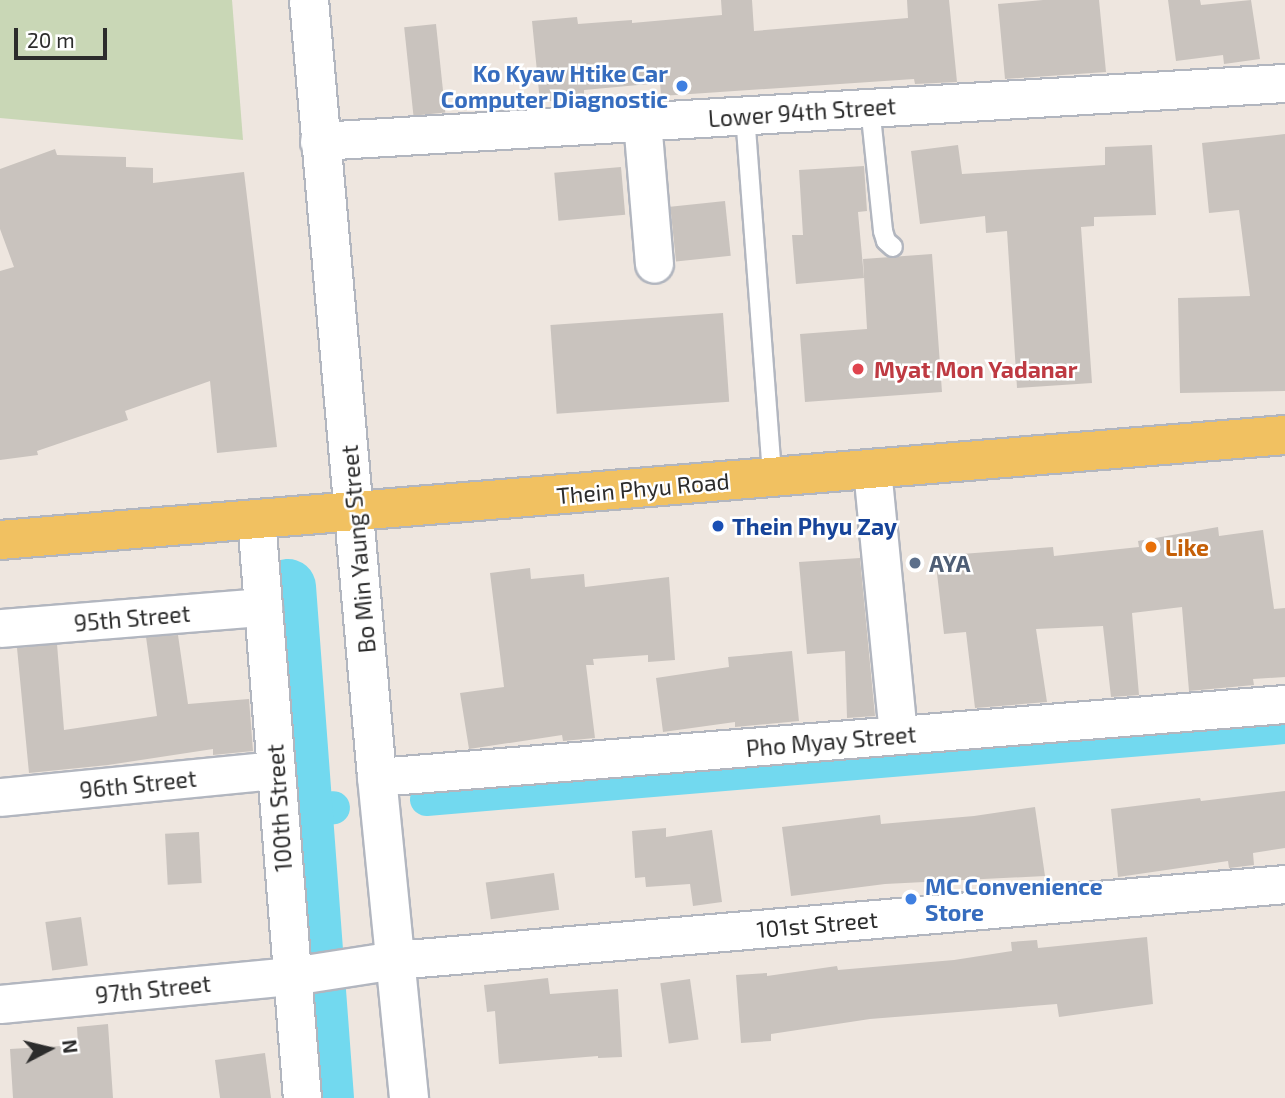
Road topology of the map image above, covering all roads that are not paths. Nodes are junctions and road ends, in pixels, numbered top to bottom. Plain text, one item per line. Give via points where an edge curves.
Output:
1 (309, 0) edge
2 (1285, 83) edge
3 (870, 107) junction
4 (745, 115) junction
5 (642, 121) junction
6 (319, 141) junction
7 (893, 247) dead end
8 (654, 263) dead end
9 (1285, 435) edge
10 (872, 469) junction
11 (772, 477) junction
12 (356, 511) junction
13 (256, 518) junction
14 (0, 540) edge
15 (263, 607) junction
16 (0, 628) edge
17 (1285, 704) edge
18 (898, 735) junction
19 (276, 770) junction
20 (377, 777) junction
21 (0, 797) edge
22 (1285, 884) edge
23 (395, 960) junction
24 (350, 967) joint
25 (299, 975) junction
26 (0, 1004) edge
27 (302, 1098) edge
28 (410, 1098) edge

1 - 6 main road, Bo Min Yaung Street
2 - 3 street, Lower 94th Street
3 - 4 street, Lower 94th Street
3 - 7 lane via 883,231
4 - 5 street, Lower 94th Street
4 - 11 lane
5 - 6 street, Lower 94th Street
5 - 8 street
6 - 12 main road, Bo Min Yaung Street
9 - 10 main road, Thein Phyu Road
10 - 11 main road, Thein Phyu Road
10 - 18 street
11 - 12 main road, Thein Phyu Road
12 - 13 main road, Thein Phyu Road
12 - 20 main road, Bo Min Yaung Street
13 - 14 main road, Thein Phyu Road
13 - 15 street, 100th Street
15 - 16 street, 95th Street
15 - 19 street, 100th Street
17 - 18 street, Pho Myay Street
18 - 20 street, Pho Myay Street
19 - 21 street, 96th Street
19 - 25 street, 100th Street
20 - 23 main road, Bo Min Yaung Street
22 - 23 street, 101st Street
23 - 24 street, 101st Street
23 - 28 main road, Bo Min Yaung Street
24 - 25 street, 97th Street
25 - 26 street, 97th Street
25 - 27 street, 100th Street

